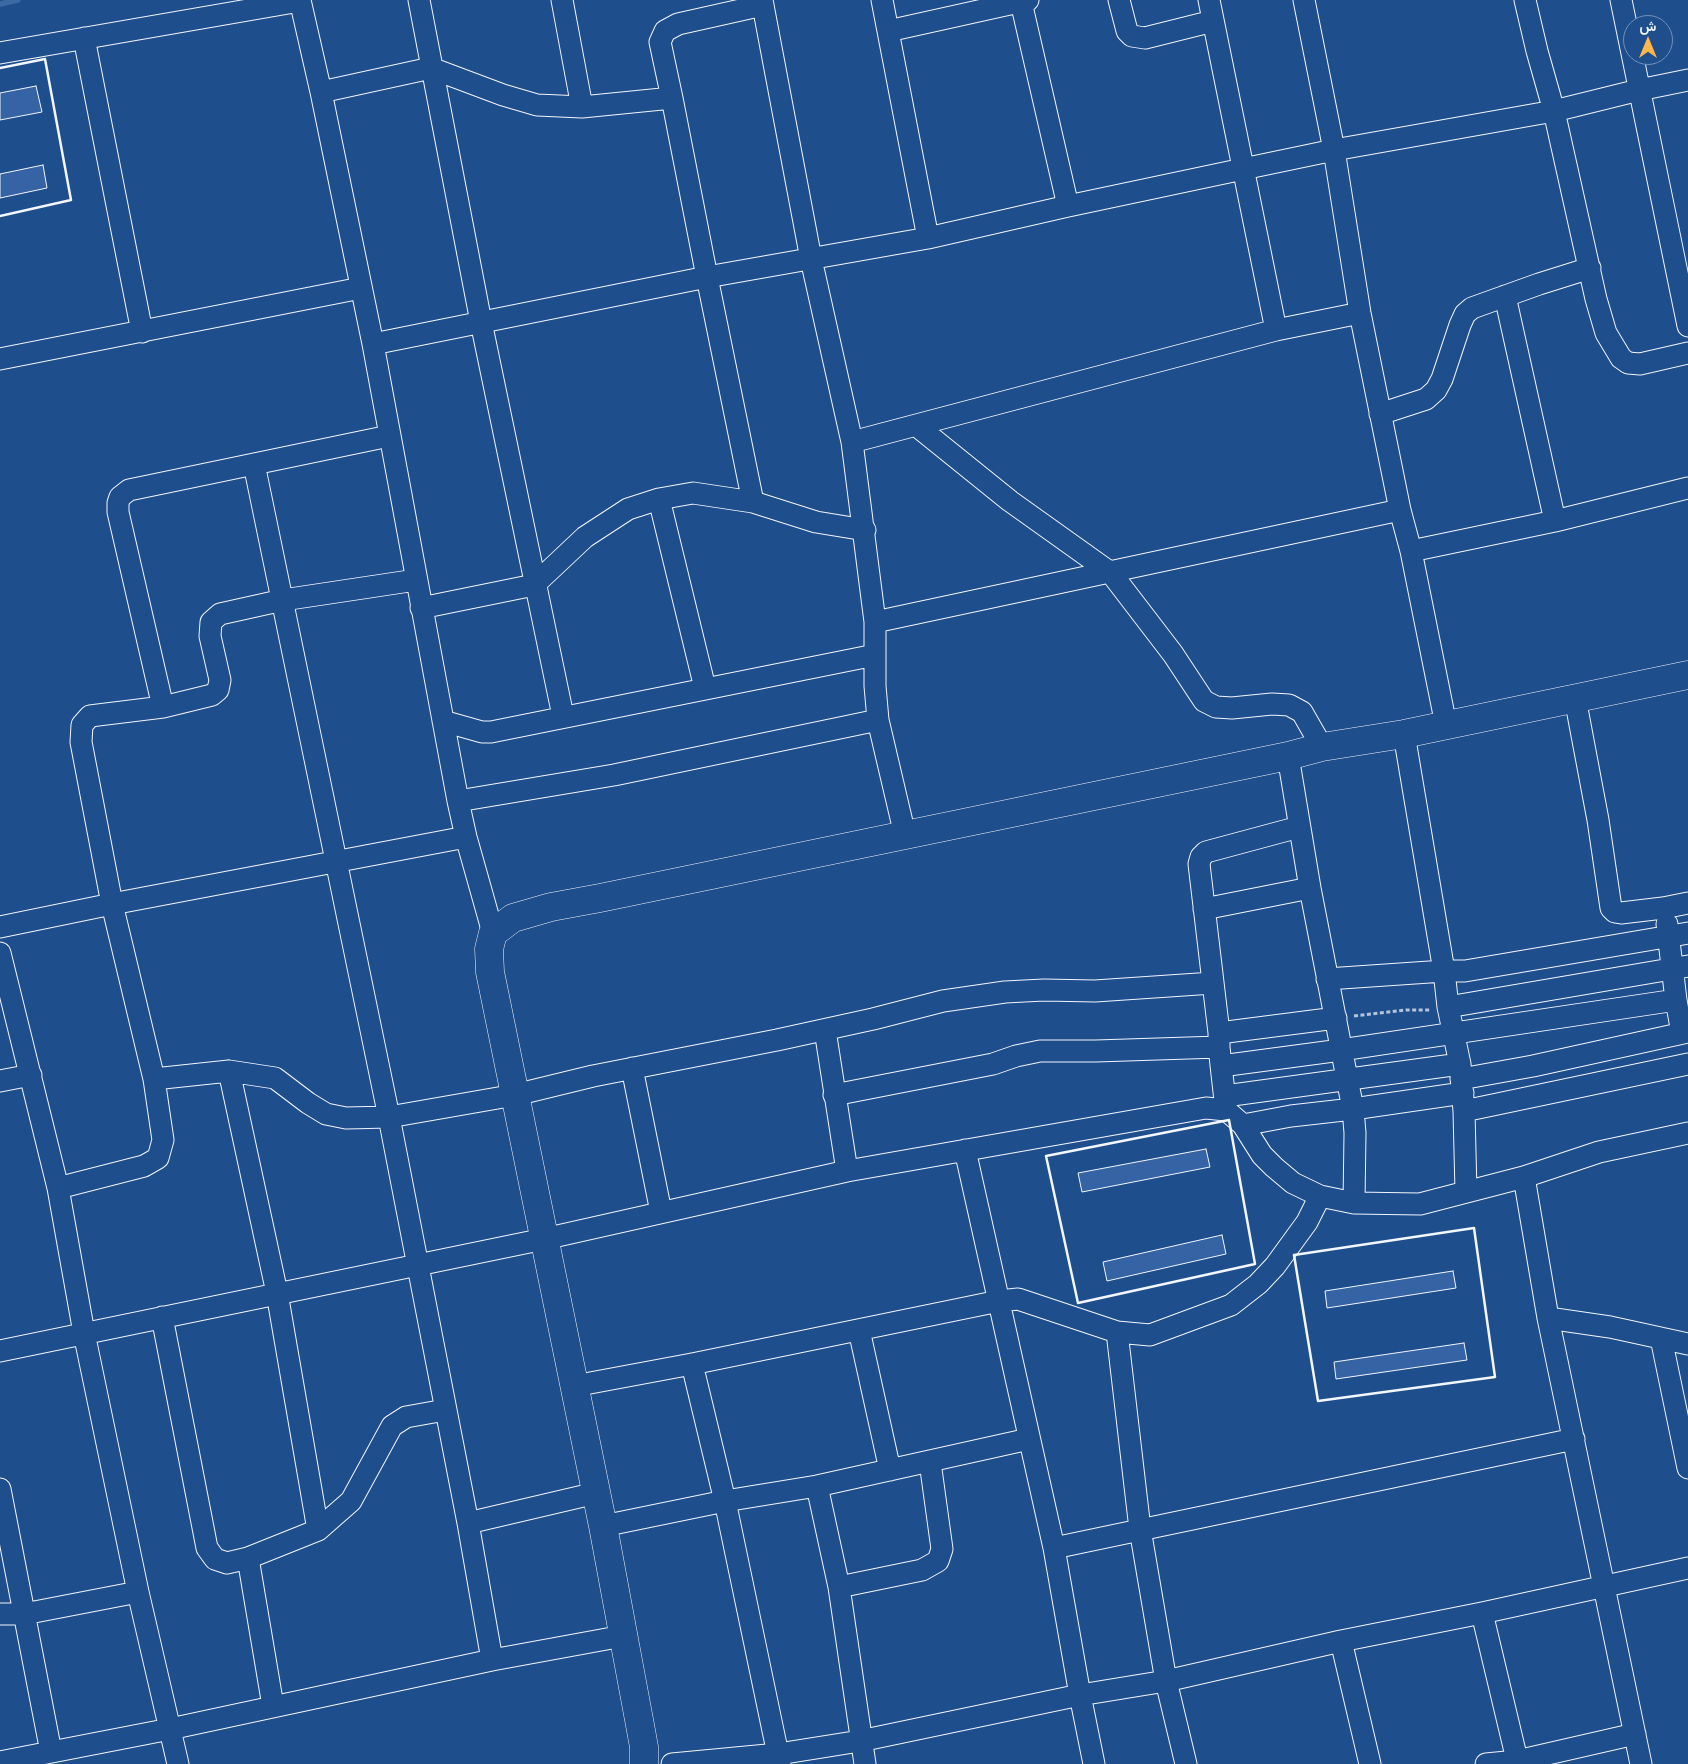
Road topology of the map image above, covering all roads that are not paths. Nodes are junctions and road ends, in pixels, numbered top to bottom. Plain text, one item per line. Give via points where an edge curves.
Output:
1 (300, 0) edge
2 (419, 0) edge
3 (562, 0) edge
4 (882, 0) edge
5 (1119, 0) edge
6 (1209, 0) edge
7 (1304, 0) edge
8 (1525, 0) edge
9 (1621, 0) edge
10 (1025, 1) edge
11 (763, 2) edge
12 (1213, 21) junction
13 (888, 31) junction
14 (84, 38) junction
15 (0, 53) edge
16 (431, 68) junction
17 (1688, 80) edge
18 (1639, 90) junction
19 (321, 92) junction
20 (672, 98) junction
21 (582, 107) junction
22 (1554, 111) junction
23 (1334, 150) junction
24 (1244, 169) junction
25 (1068, 206) junction
26 (928, 238) junction
27 (811, 259) junction
28 (1590, 268) junction
29 (707, 277) junction
30 (361, 288) junction
31 (1505, 296) junction
32 (1360, 313) junction
33 (481, 322) junction
34 (1688, 326) edge
35 (1276, 330) junction
36 (142, 332) junction
37 (373, 344) junction
38 (1688, 353) edge
39 (0, 359) edge
40 (1380, 414) junction
41 (917, 426) junction
42 (389, 436) junction
43 (852, 442) junction
44 (254, 464) junction
45 (1688, 488) edge
46 (659, 499) junction
47 (753, 502) junction
48 (1400, 510) junction
49 (1555, 522) junction
50 (864, 530) junction
51 (1412, 551) junction
52 (1111, 573) junction
53 (416, 580) junction
54 (534, 585) junction
55 (282, 600) junction
56 (421, 608) junction
57 (875, 622) junction
58 (874, 655) junction
59 (1688, 676) edge
60 (705, 688) junction
61 (1575, 698) junction
62 (163, 707) junction
63 (563, 716) junction
64 (878, 720) junction
65 (443, 721) junction
66 (1446, 726) junction
67 (1404, 734) junction
68 (1322, 748) junction
69 (1288, 756) junction
70 (458, 801) junction
71 (1300, 827) junction
72 (905, 835) junction
73 (466, 837) junction
74 (336, 861) junction
75 (1310, 888) junction
76 (1688, 903) edge
77 (112, 904) junction
78 (1664, 908) junction
79 (1204, 909) junction
80 (0, 927) edge
81 (493, 933) junction
82 (1679, 935) edge
83 (0, 953) edge
84 (1680, 968) edge
85 (1444, 971) junction
86 (1328, 979) junction
87 (1213, 983) junction
88 (1676, 1000) junction
89 (1448, 1007) junction
90 (1336, 1018) junction
91 (825, 1030) junction
92 (1453, 1032) junction
93 (1685, 1032) edge
94 (1220, 1049) junction
95 (1342, 1050) junction
96 (1688, 1064) edge
97 (632, 1068) junction
98 (229, 1071) junction
99 (31, 1075) junction
100 (1346, 1078) junction
101 (154, 1080) junction
102 (0, 1081) edge
103 (1462, 1087) junction
104 (515, 1095) junction
105 (834, 1096) junction
106 (1226, 1103) junction
107 (1353, 1109) junction
108 (389, 1117) junction
109 (1243, 1125) junction
110 (1688, 1133) edge
111 (965, 1150) junction
112 (847, 1171) junction
113 (1524, 1177) junction
114 (58, 1188) junction
115 (1466, 1192) junction
116 (1320, 1196) junction
117 (1354, 1203) junction
118 (661, 1212) junction
119 (544, 1239) junction
120 (418, 1265) junction
121 (277, 1293) junction
122 (999, 1301) junction
123 (162, 1317) junction
124 (1548, 1318) junction
125 (859, 1330) junction
126 (1117, 1332) junction
127 (84, 1333) junction
128 (1661, 1338) junction
129 (1688, 1344) edge
130 (0, 1351) edge
131 (692, 1364) junction
132 (574, 1386) junction
133 (445, 1410) junction
134 (1029, 1439) junction
135 (1574, 1439) junction
136 (930, 1462) junction
137 (1688, 1468) edge
138 (890, 1470) junction
139 (817, 1486) junction
140 (0, 1489) edge
141 (596, 1493) junction
142 (725, 1501) junction
143 (468, 1523) junction
144 (603, 1526) junction
145 (1140, 1529) junction
146 (318, 1530) junction
147 (1054, 1548) junction
148 (248, 1558) junction
149 (1688, 1568) edge
150 (1603, 1586) junction
151 (839, 1587) junction
152 (138, 1592) junction
153 (1482, 1613) junction
154 (0, 1614) edge
155 (24, 1614) junction
156 (622, 1636) junction
157 (1340, 1641) junction
158 (492, 1660) junction
159 (1166, 1681) junction
160 (1080, 1695) junction
161 (273, 1706) junction
162 (170, 1729) junction
163 (1635, 1734) junction
164 (860, 1741) junction
165 (51, 1752) junction
166 (779, 1759) edge
167 (0, 1762) edge
168 (1517, 1762) edge
169 (178, 1764) edge
170 (644, 1764) edge
171 (672, 1764) edge
172 (865, 1764) edge
173 (1094, 1764) edge
174 (1186, 1764) edge
175 (1370, 1764) edge
176 (1486, 1764) edge
177 (1641, 1764) edge

1 - 14 street
1 - 19 street
2 - 16 street
3 - 21 street
4 - 13 street
5 - 12 street via 1127,31 1132,36 1144,38
6 - 12 street
7 - 23 street
8 - 22 street via 1536,52
9 - 18 street
10 - 13 street
10 - 25 street
11 - 20 street via 678,24 666,31 660,42
11 - 27 street
12 - 24 street
13 - 26 street
14 - 15 street
14 - 36 street
16 - 19 street
16 - 21 street via 537,105
16 - 33 street
17 - 18 street
18 - 22 street
18 - 34 street
19 - 30 street
20 - 21 street
20 - 29 street
22 - 23 street
22 - 28 street
23 - 24 street
23 - 32 street
24 - 25 street
24 - 35 street
25 - 26 street
26 - 27 street
27 - 29 street
27 - 43 street
28 - 31 street
28 - 38 street via 1606,333 1621,358 1628,363 1640,364
29 - 33 street
29 - 47 street
30 - 36 street
30 - 37 street
31 - 40 street via 1472,308 1465,314 1436,390 1426,399
31 - 49 street
32 - 35 street
32 - 40 street
33 - 37 street
33 - 54 street
35 - 41 street
36 - 39 street
37 - 42 street
40 - 48 street
41 - 43 street
41 - 52 street via 1010,501
42 - 44 street
42 - 53 street
43 - 50 street
44 - 55 street
44 - 62 street via 130,490 120,497 118,512
45 - 49 street
46 - 47 street via 693,494
46 - 54 street via 628,509 585,537
46 - 60 street
47 - 50 street via 808,520
48 - 51 street
48 - 52 street
49 - 51 street
50 - 57 street
51 - 66 street
52 - 57 street
52 - 68 street via 1174,654 1204,701 1216,707 1232,708 1289,705 1302,712
53 - 55 street
53 - 56 street
54 - 56 street
54 - 63 street
55 - 62 street via 220,614 211,622 210,636 220,680 218,690 212,695
55 - 74 street
56 - 65 street
57 - 58 street
58 - 60 street
58 - 64 street
59 - 61 main road
60 - 63 street
61 - 66 main road
61 - 78 street via 1611,908 1615,912
62 - 77 street via 90,716 82,725 81,742
63 - 65 street via 491,732
64 - 70 street via 614,774
64 - 72 street
65 - 70 street
66 - 67 main road
67 - 68 main road
67 - 85 street
68 - 69 main road
69 - 71 street
69 - 72 main road
70 - 73 street
71 - 75 street
71 - 79 street via 1206,852 1200,857
72 - 81 main road via 551,906 513,918
73 - 74 street
73 - 81 street
74 - 77 street
74 - 108 street
75 - 79 street
75 - 86 street
76 - 78 street
77 - 80 street
77 - 101 street
78 - 82 street
79 - 87 street
81 - 104 main road via 489,949 490,972
82 - 84 street
82 - 85 street via 1465,971
83 - 99 street
84 - 88 street
84 - 89 street
85 - 86 street
85 - 89 street
86 - 90 street
87 - 91 street via 1095,991 1004,992 943,1001
87 - 94 street
88 - 92 street
88 - 93 street
89 - 92 street
90 - 94 street
90 - 95 street
91 - 97 street
91 - 105 street
92 - 95 street
92 - 103 street
93 - 103 street via 1533,1066
94 - 95 street
94 - 105 street via 1040,1050 993,1064
94 - 106 street
95 - 100 street
96 - 103 street
97 - 104 street
97 - 118 street
98 - 101 street
98 - 108 street via 275,1078 326,1114 346,1118
98 - 121 street
99 - 102 street
99 - 114 street
100 - 103 street
100 - 106 street
100 - 107 street
101 - 114 street via 163,1140 158,1158 144,1166
103 - 107 street
103 - 115 street
104 - 108 street
104 - 119 main road
105 - 112 street
106 - 109 street
106 - 111 street
107 - 109 street
107 - 117 street
108 - 120 street
109 - 116 street via 1262,1155 1293,1182
110 - 113 street via 1599,1152
111 - 112 street
111 - 122 street
112 - 118 street
113 - 115 street
113 - 124 street
114 - 127 street
115 - 117 street via 1420,1204
116 - 117 street
116 - 126 street via 1307,1222 1275,1266 1258,1284 1231,1304 1150,1335
118 - 119 street
119 - 120 street
119 - 132 main road
120 - 121 street
120 - 133 street
121 - 123 street
121 - 146 street
122 - 125 street
122 - 126 street via 1018,1299
122 - 134 street
123 - 127 street
123 - 148 street via 207,1548 215,1559 227,1563
124 - 128 street via 1610,1326
124 - 135 street
125 - 131 street
125 - 138 street
126 - 145 street
127 - 130 street
127 - 152 street
128 - 129 street
128 - 137 street
131 - 132 street
131 - 142 street
132 - 141 main road
133 - 143 street
133 - 146 street via 406,1417 392,1426 351,1501
134 - 136 street
134 - 147 street
135 - 145 street
135 - 150 street
136 - 138 street
136 - 151 street via 942,1549 938,1561 922,1570
138 - 139 street
139 - 142 street
139 - 151 street
140 - 155 street
141 - 143 street
141 - 144 main road
142 - 144 street
142 - 166 street
143 - 158 street
144 - 156 main road
145 - 147 street
145 - 159 street
146 - 148 street
147 - 160 street
148 - 161 street
149 - 150 street
150 - 153 street
150 - 163 street
151 - 164 street
152 - 155 street
152 - 162 street
153 - 157 street
153 - 168 street
154 - 155 street
155 - 165 street
156 - 158 street
156 - 170 main road via 644,1748
157 - 159 street
157 - 175 street
158 - 161 street
159 - 160 street
159 - 174 street
160 - 164 street
160 - 173 street
161 - 162 street
162 - 165 street
162 - 169 street
163 - 168 street
163 - 177 street
164 - 166 street
164 - 172 street
165 - 167 street
166 - 171 street
168 - 176 street

